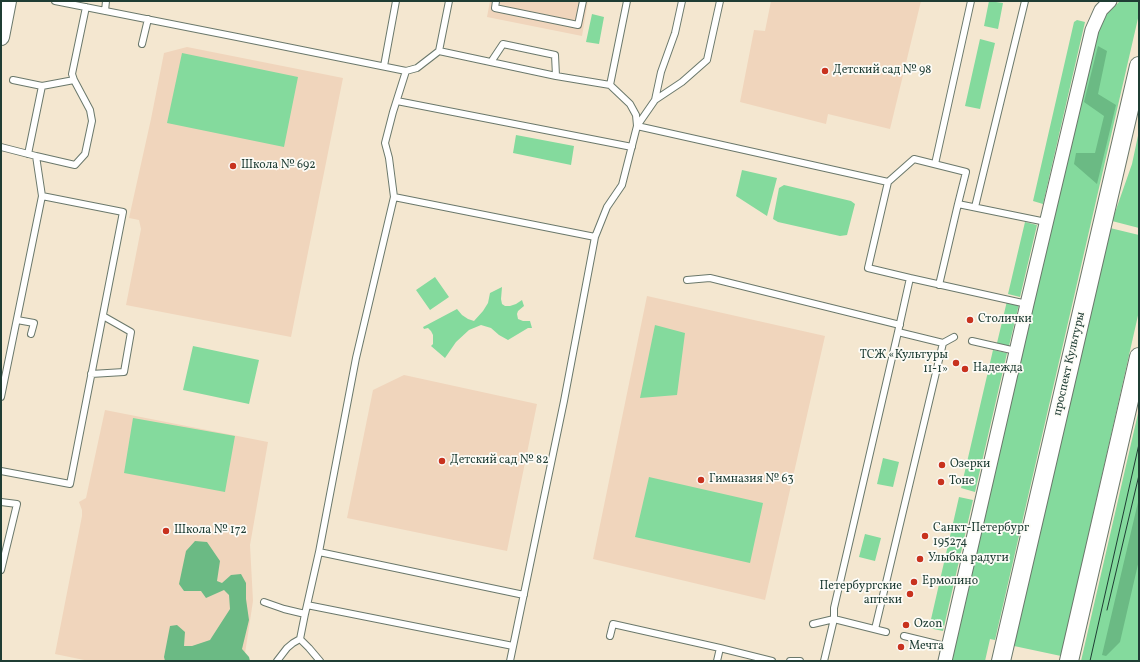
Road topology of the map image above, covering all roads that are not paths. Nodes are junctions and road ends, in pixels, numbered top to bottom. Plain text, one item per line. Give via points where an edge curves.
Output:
1 (8, 1) edge
2 (55, 1) edge
3 (106, 1) edge
4 (396, 1) edge
5 (449, 1) edge
6 (496, 1) edge
7 (583, 1) edge
8 (627, 1) edge
9 (682, 1) edge
10 (720, 1) edge
11 (971, 1) edge
12 (1025, 1) edge
13 (1110, 1) edge
14 (86, 7) junction
15 (105, 11) junction
16 (148, 19) junction
17 (1, 38) edge
18 (142, 44) dead end
19 (439, 52) junction
20 (491, 62) junction
21 (384, 66) junction
22 (1139, 66) edge
23 (406, 71) junction
24 (556, 76) junction
25 (13, 80) dead end
26 (74, 80) junction
27 (42, 86) junction
28 (610, 86) junction
29 (655, 100) junction
30 (397, 101) junction
31 (1134, 101) edge
32 (637, 126) junction
33 (1, 147) edge
34 (632, 147) junction
35 (28, 154) junction
36 (36, 156) junction
37 (935, 164) junction
38 (888, 182) junction
39 (42, 196) junction
40 (394, 197) junction
41 (958, 204) junction
42 (975, 207) junction
43 (1046, 222) junction
44 (594, 237) junction
45 (910, 278) junction
46 (687, 280) dead end
47 (939, 285) junction
48 (1027, 304) junction
49 (103, 316) junction
50 (17, 320) junction
51 (900, 325) junction
52 (898, 332) junction
53 (31, 334) dead end
54 (954, 337) dead end
55 (972, 341) dead end
56 (943, 343) junction
57 (1016, 351) junction
58 (1139, 357) edge
59 (91, 374) junction
60 (1, 397) edge
61 (1, 471) edge
62 (1, 502) edge
63 (319, 552) junction
64 (1, 570) edge
65 (524, 595) junction
66 (264, 602) dead end
67 (307, 605) junction
68 (305, 614) junction
69 (834, 619) junction
70 (813, 624) dead end
71 (875, 629) junction
72 (886, 632) dead end
73 (610, 636) dead end
74 (904, 636) dead end
75 (300, 639) junction
76 (513, 646) junction
77 (948, 647) junction
78 (720, 648) junction
79 (277, 661) edge
80 (320, 661) edge
81 (510, 661) edge
82 (717, 661) edge
83 (772, 661) edge
84 (790, 661) edge
85 (800, 661) edge
86 (824, 661) edge
87 (945, 661) edge
88 (1001, 661) edge
89 (1069, 661) edge

1 - 17 street
2 - 14 lane
3 - 15 lane
4 - 21 lane
5 - 19 lane
6 - 7 lane via 495,8 578,26
8 - 28 lane
9 - 29 lane
10 - 29 lane via 708,60
11 - 37 lane
12 - 42 lane
13 - 43 street via 1101,10 1092,30
14 - 15 lane
14 - 26 lane via 72,74
15 - 16 lane
16 - 18 lane
16 - 21 lane
19 - 20 lane
19 - 23 lane via 417,68
20 - 24 lane
20 - 24 lane via 503,44 555,55
21 - 23 lane
22 - 31 main road, проспект Культуры
23 - 30 lane
24 - 28 lane
25 - 27 lane
26 - 27 lane
26 - 36 lane via 90,110 92,121 85,154 75,165
27 - 35 lane
28 - 32 lane via 630,104 636,115
29 - 32 lane
30 - 34 lane
30 - 40 lane via 385,143
31 - 88 main road, проспект Культуры
32 - 34 lane
32 - 38 lane
33 - 35 lane
34 - 44 lane via 622,185 606,207
35 - 36 lane
36 - 39 lane
37 - 38 lane via 914,159
37 - 41 lane via 966,172
38 - 45 lane via 868,268
39 - 49 lane via 123,212
39 - 50 lane
40 - 44 lane
40 - 63 lane via 356,358
41 - 42 lane
41 - 47 lane
42 - 43 lane
43 - 48 street
44 - 65 lane
45 - 47 lane
45 - 51 lane
46 - 51 lane via 710,278
47 - 48 lane
48 - 57 street
49 - 59 lane
49 - 59 lane via 131,332 124,372
50 - 53 lane via 34,323
50 - 60 lane
51 - 52 lane
52 - 56 lane
52 - 69 lane via 850,535 834,608
54 - 56 lane
55 - 57 lane
56 - 71 lane
57 - 77 street
58 - 89 main road
59 - 61 lane via 70,484
62 - 64 lane via 18,504
63 - 65 lane
63 - 67 lane
65 - 76 lane
66 - 68 lane
67 - 68 lane
67 - 76 lane
68 - 75 lane
69 - 70 lane
69 - 71 lane
69 - 86 lane
71 - 72 lane
73 - 78 lane via 613,624
74 - 77 lane
75 - 79 lane via 287,648
75 - 80 lane
76 - 81 lane
77 - 87 street
78 - 82 lane
78 - 83 lane
84 - 85 lane

